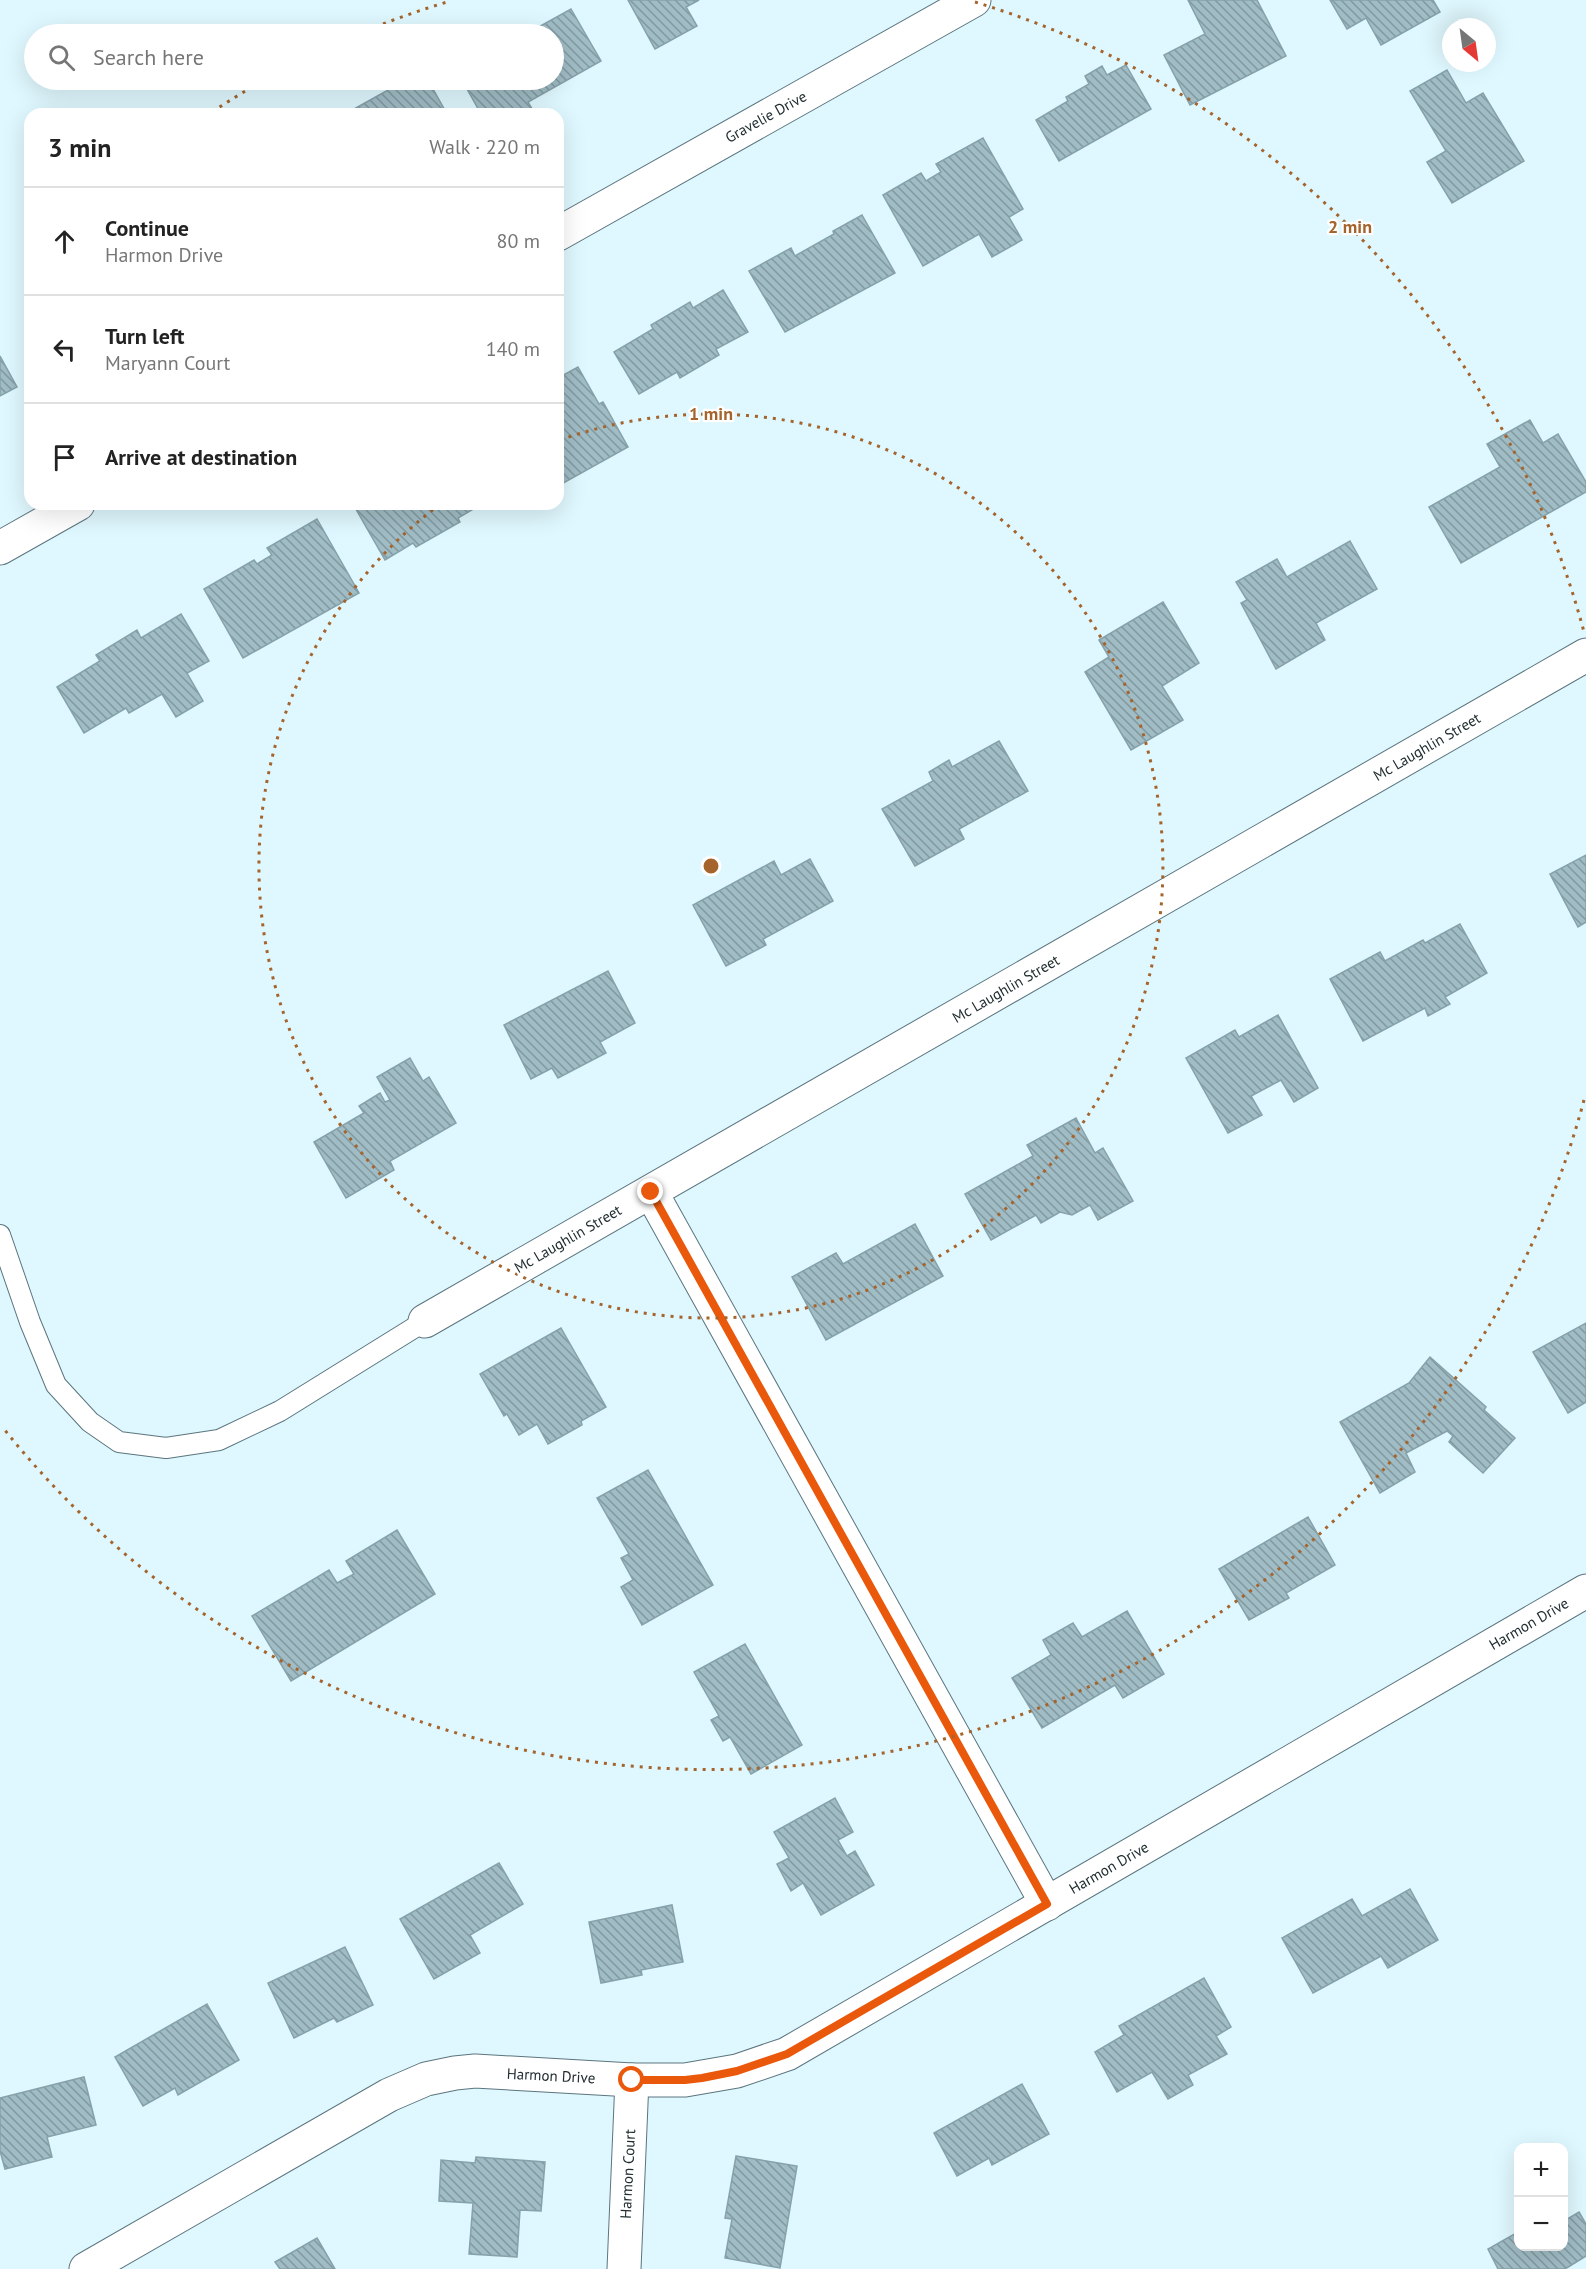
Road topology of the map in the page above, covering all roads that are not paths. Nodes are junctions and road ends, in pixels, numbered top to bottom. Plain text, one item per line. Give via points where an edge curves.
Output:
1 (974, 0) edge
2 (564, 231) edge
3 (67, 510) edge
4 (0, 548) edge
5 (1586, 655) edge
6 (651, 1192) junction
7 (0, 1235) edge
8 (425, 1321) joint
9 (1586, 1591) edge
10 (1047, 1904) junction
11 (632, 2080) junction
12 (86, 2269) edge
13 (624, 2269) edge

1 - 2 street, Gravelie Drive
3 - 4 street
5 - 6 street, Mc Laughlin Street
6 - 8 street, Mc Laughlin Street
6 - 10 street
7 - 8 lane via 57,1385 90,1422 119,1443 166,1448 219,1440 280,1412
9 - 10 street, Harmon Drive
10 - 11 street, Harmon Drive via 787,2054 702,2078
11 - 12 street, Harmon Drive via 475,2072 426,2079 389,2095
11 - 13 street, Harmon Court

